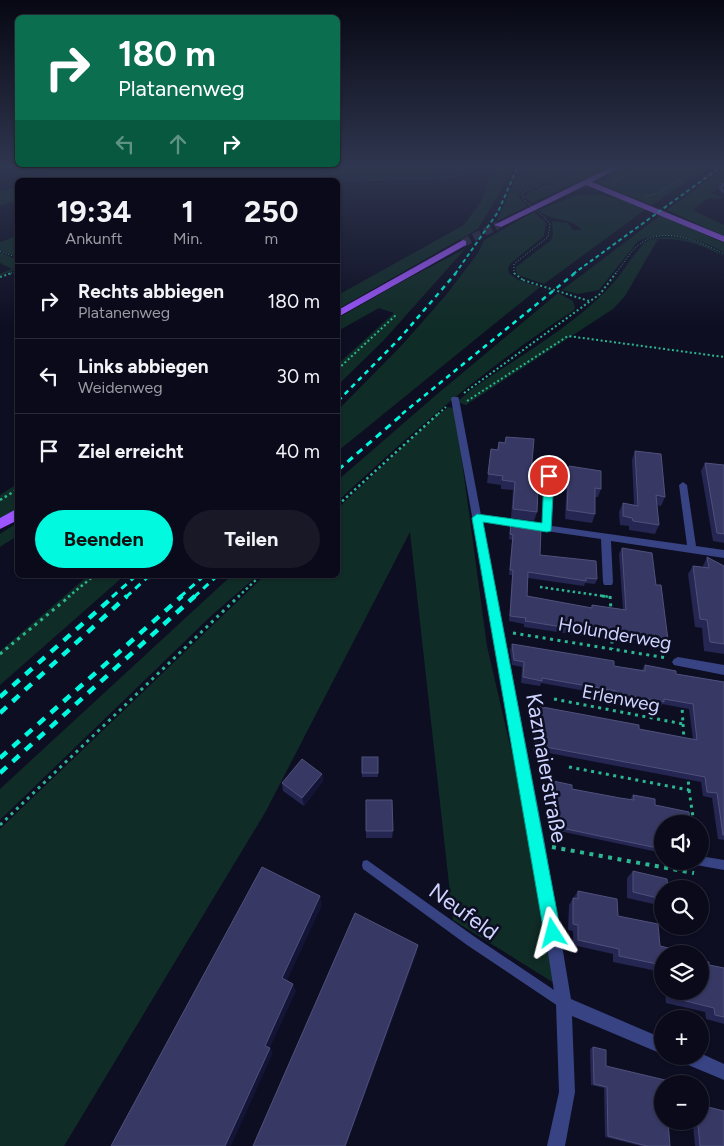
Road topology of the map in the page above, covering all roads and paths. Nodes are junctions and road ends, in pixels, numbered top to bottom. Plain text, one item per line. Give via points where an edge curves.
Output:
1 (509, 219) edge
2 (546, 219) edge
3 (683, 219) edge
4 (498, 225) tunnel mouth
5 (724, 239) edge
6 (463, 243) tunnel mouth
7 (0, 251) edge
8 (724, 254) edge
9 (15, 257) edge
10 (15, 272) edge
11 (0, 277) edge
12 (589, 301) junction
13 (340, 313) edge
14 (396, 316) dead end
15 (724, 357) edge
16 (340, 367) edge
17 (456, 402) junction
18 (549, 476) dead end
19 (683, 485) dead end
20 (15, 491) edge
21 (0, 500) edge
22 (340, 503) edge
23 (15, 515) edge
24 (477, 518) junction
25 (0, 524) edge
26 (547, 528) junction
27 (606, 536) junction
28 (692, 549) junction
29 (724, 554) edge
30 (90, 578) edge
31 (258, 578) edge
32 (608, 582) joint
33 (540, 587) dead end
34 (610, 597) junction
35 (611, 614) edge
36 (499, 630) junction
37 (612, 632) edge
38 (612, 649) junction
39 (0, 654) edge
40 (678, 662) joint
41 (724, 670) edge
42 (554, 699) dead end
43 (682, 705) edge
44 (683, 724) junction
45 (685, 743) edge
46 (569, 767) dead end
47 (687, 771) edge
48 (689, 790) junction
49 (693, 815) edge
50 (0, 824) edge
51 (538, 844) junction
52 (709, 862) edge
53 (367, 865) dead end
54 (724, 865) edge
55 (700, 874) dead end
56 (564, 1004) junction
57 (654, 1043) edge
58 (708, 1065) edge
59 (724, 1072) edge
60 (556, 1146) edge

1 - 4 main road
2 - 12 path, bridge via 550,224 548,238 514,264 514,274 523,280
3 - 5 main road
6 - 13 main road
7 - 9 path
8 - 12 path via 687,239 663,236 645,240 608,286
10 - 11 path
12 - 17 path via 504,362
14 - 16 path
15 - 17 path via 568,336 467,401
17 - 22 path
17 - 24 street, Kazmaierstraße
18 - 26 street
19 - 28 street
20 - 21 path
23 - 25 main road
24 - 26 street
24 - 36 street, Kazmaierstraße
26 - 27 street
27 - 28 street
27 - 32 street
28 - 29 street
30 - 39 path
31 - 50 path
32 - 34 path
33 - 34 path
34 - 35 path
36 - 38 path, Holunderweg
36 - 51 street, Kazmaierstraße
37 - 38 path
38 - 40 path, Holunderweg
40 - 41 street, Holunderweg
42 - 44 path, Erlenweg
43 - 44 path, Erlenweg
44 - 45 path, Erlenweg
46 - 48 path
47 - 48 path
48 - 49 path
51 - 55 path
51 - 56 street, Kazmaierstraße
52 - 54 lane
53 - 56 lane, Neufeld
56 - 57 street
56 - 60 street, Kazmaierstraße via 567,1092
58 - 59 street

